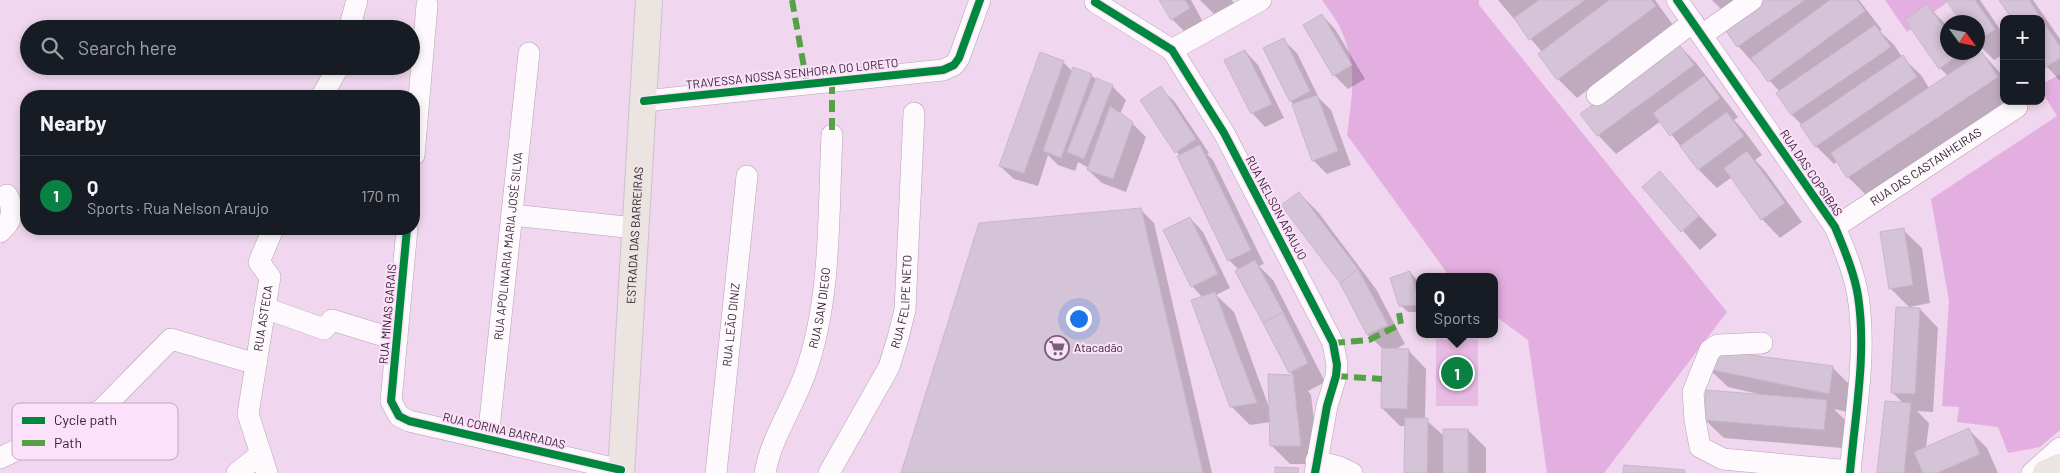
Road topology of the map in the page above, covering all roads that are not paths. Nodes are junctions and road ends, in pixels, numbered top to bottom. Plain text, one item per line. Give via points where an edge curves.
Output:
1 (357, 0) edge
2 (650, 0) edge
3 (980, 0) edge
4 (1261, 0) edge
5 (1677, 0) edge
6 (1752, 0) edge
7 (1095, 2) dead end
8 (427, 5) dead end
9 (351, 20) edge
10 (1697, 28) junction
11 (1172, 50) junction
12 (529, 53) dead end
13 (334, 75) edge
14 (325, 90) edge
15 (420, 90) edge
16 (1597, 95) dead end
17 (644, 101) junction
18 (2017, 107) dead end
19 (914, 113) dead end
20 (832, 135) dead end
21 (747, 176) dead end
22 (7, 195) dead end
23 (512, 215) junction
24 (1835, 227) junction
25 (636, 228) junction
26 (0, 232) edge
27 (270, 235) edge
28 (406, 235) edge
29 (265, 308) junction
30 (397, 340) junction
31 (1762, 343) dead end
32 (256, 364) junction
33 (392, 402) joint
34 (107, 403) edge
35 (488, 439) junction
36 (2060, 448) edge
37 (12, 452) edge
38 (0, 458) edge
39 (264, 464) edge
40 (1316, 467) edge
41 (2060, 468) edge
42 (621, 472) edge
43 (1850, 472) edge
44 (237, 473) edge
45 (716, 473) edge
46 (765, 473) edge
47 (829, 473) edge
48 (1352, 473) edge
49 (2032, 473) edge
50 (2046, 473) edge

1 - 9 street
2 - 17 main road, ESTRADA DAS BARREIRAS
3 - 17 street, TRAVESSA NOSSA SENHORA DO LORETO via 959,58 954,65 943,70
4 - 11 street
5 - 10 street, RUA DAS COPSIBAS
6 - 10 street
7 - 11 street, RUA NELSON ARAUJO
8 - 15 street
10 - 16 street
10 - 24 street, RUA DAS COPSIBAS
11 - 40 street, RUA NELSON ARAUJO via 1224,133 1333,343 1336,376
12 - 23 street, RUA APOLINARIA MARIA JOSÉ SILVA
13 - 14 street
17 - 25 main road, ESTRADA DAS BARREIRAS
18 - 24 street, RUA DAS CASTANHEIRAS
19 - 47 street, RUA FELIPE NETO via 904,310 898,338 889,367
20 - 46 street, RUA SAN DIEGO via 825,278 818,326 805,374 773,446
21 - 45 street, RUA LEÃO DINIZ
22 - 26 street via 12,213
23 - 25 street
23 - 35 street, RUA APOLINARIA MARIA JOSÉ SILVA
24 - 43 street, RUA DAS COPSIBAS via 1849,260 1862,328
25 - 42 main road, ESTRADA DAS BARREIRAS
27 - 29 street, RUA ASTECA via 259,262 270,277
28 - 30 street, RUA MINAS GARAIS
29 - 30 street via 324,329 332,320
29 - 32 street, RUA ASTECA
30 - 33 street, RUA MINAS GARAIS
31 - 43 street via 1718,345 1710,350 1693,392 1700,447 1723,459
32 - 34 street via 172,339
32 - 39 street, RUA ASTECA via 248,414
33 - 35 street, RUA CORINA BARRADAS via 395,412 403,420
35 - 42 street, RUA CORINA BARRADAS
36 - 49 street
37 - 38 street
39 - 44 street
40 - 48 street via 1339,467
41 - 50 main road

